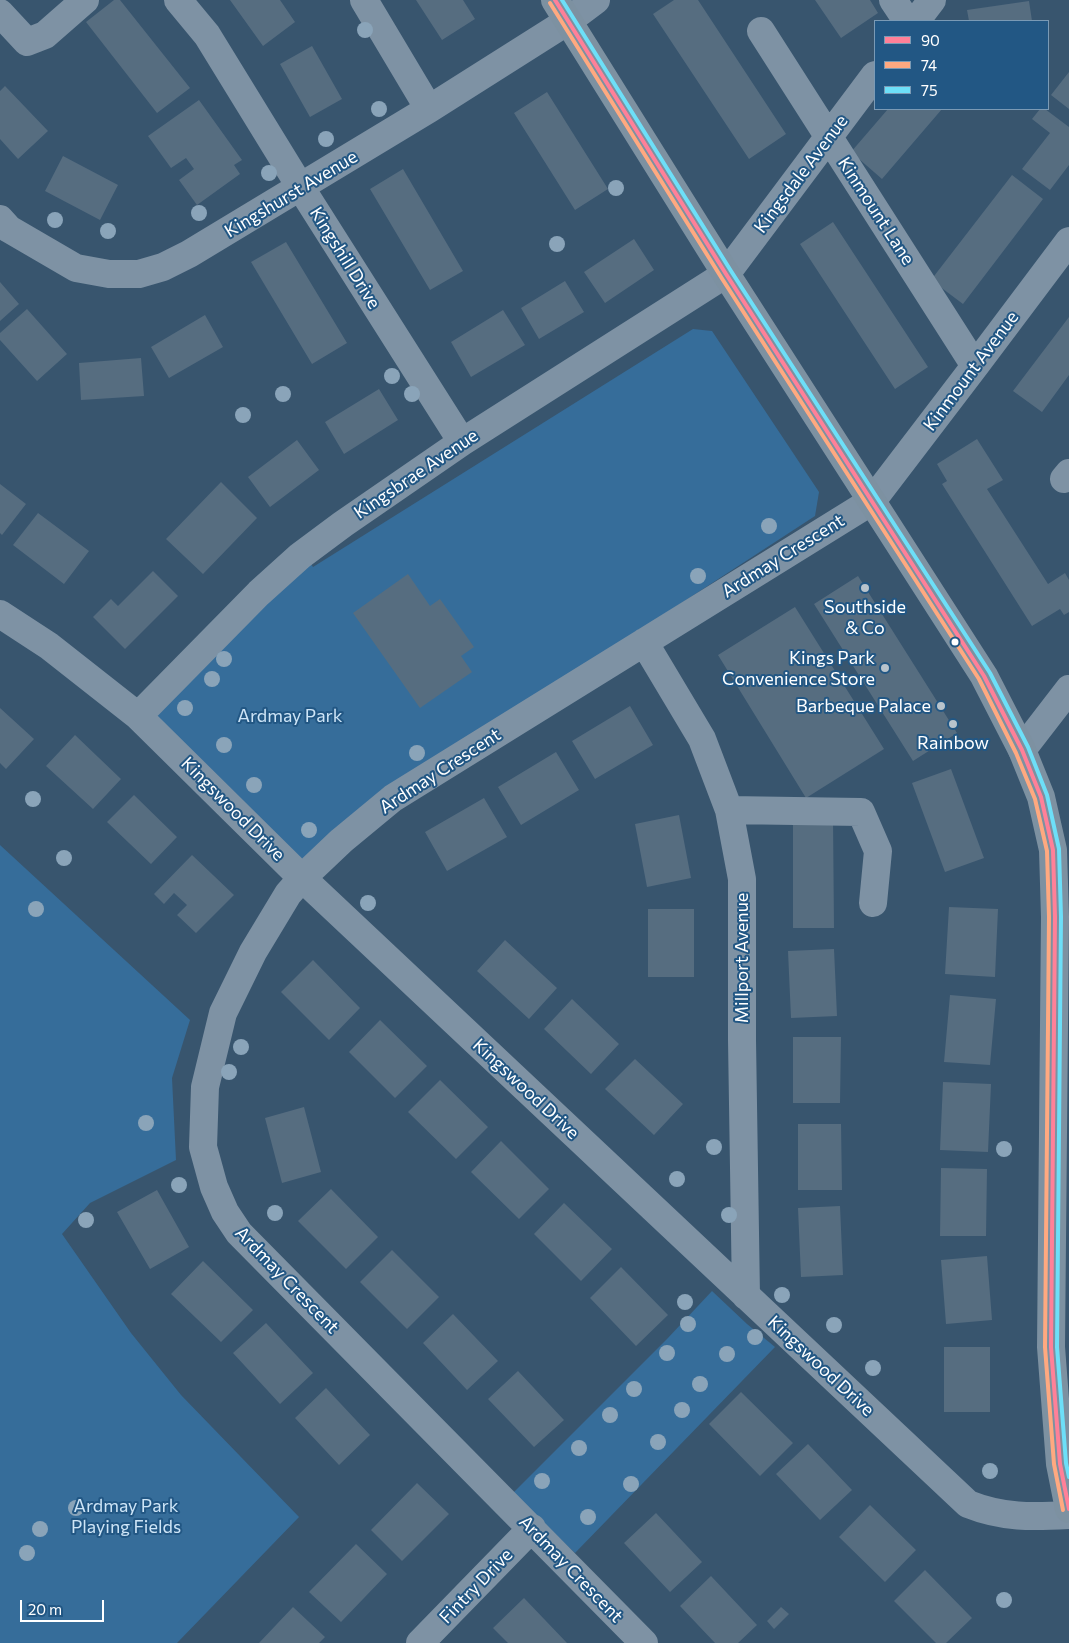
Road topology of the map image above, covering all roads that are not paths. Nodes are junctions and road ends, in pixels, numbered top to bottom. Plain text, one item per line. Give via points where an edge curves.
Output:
1 (86, 0) edge
2 (178, 0) edge
3 (364, 0) edge
4 (596, 0) edge
5 (893, 0) edge
6 (932, 0) edge
7 (561, 10) edge
8 (0, 13) edge
9 (906, 20) edge
10 (917, 20) edge
11 (761, 31) dead end
12 (874, 76) edge
13 (429, 109) junction
14 (828, 136) junction
15 (301, 188) junction
16 (3, 228) edge
17 (1069, 241) edge
18 (726, 274) junction
19 (975, 366) junction
20 (462, 442) junction
21 (872, 501) junction
22 (0, 614) edge
23 (644, 642) junction
24 (1069, 689) edge
25 (138, 716) junction
26 (1022, 750) junction
27 (729, 810) junction
28 (302, 878) junction
29 (873, 903) dead end
30 (1062, 917) edge
31 (746, 1296) junction
32 (1060, 1346) edge
33 (1069, 1509) edge
34 (1069, 1515) edge
35 (532, 1528) junction
36 (420, 1643) edge
37 (644, 1643) edge

1 - 8 street via 45,36 27,42
2 - 15 street, Kingshill Drive via 207,35
3 - 13 street
4 - 7 street, Kingshurst Avenue
5 - 9 street
6 - 10 street
7 - 13 street, Kingshurst Avenue
7 - 18 main road
11 - 14 street, Kinmount Lane
12 - 14 street, Kingsdale Avenue
13 - 15 street, Kingshurst Avenue
14 - 18 street, Kingsdale Avenue
14 - 19 street, Kinmount Lane
15 - 16 street, Kingshurst Avenue via 190,254 139,274 110,274 76,268
15 - 20 street, Kingshill Drive
17 - 19 street, Kinmount Avenue
18 - 20 street, Kingsbrae Avenue
18 - 21 main road
19 - 21 street, Kinmount Avenue
20 - 25 street, Kingsbrae Avenue via 300,556
21 - 23 street, Ardmay Crescent
21 - 26 main road via 984,676
22 - 25 street, Kingswood Drive via 49,646
23 - 27 street, Millport Avenue via 702,739
23 - 28 street, Ardmay Crescent via 393,798
24 - 26 street
25 - 28 street, Kingswood Drive
26 - 30 main road via 1041,797 1054,850
27 - 29 street via 861,812 878,852
27 - 31 street, Millport Avenue via 742,879
28 - 31 street, Kingswood Drive
28 - 35 street, Ardmay Crescent via 288,894 253,952 223,1013 205,1086 203,1147 214,1187 238,1233
30 - 32 main road
31 - 34 street, Kingswood Drive via 968,1504 1008,1516
32 - 33 main road via 1060,1464
35 - 36 street, Fintry Drive
35 - 37 street, Ardmay Crescent

